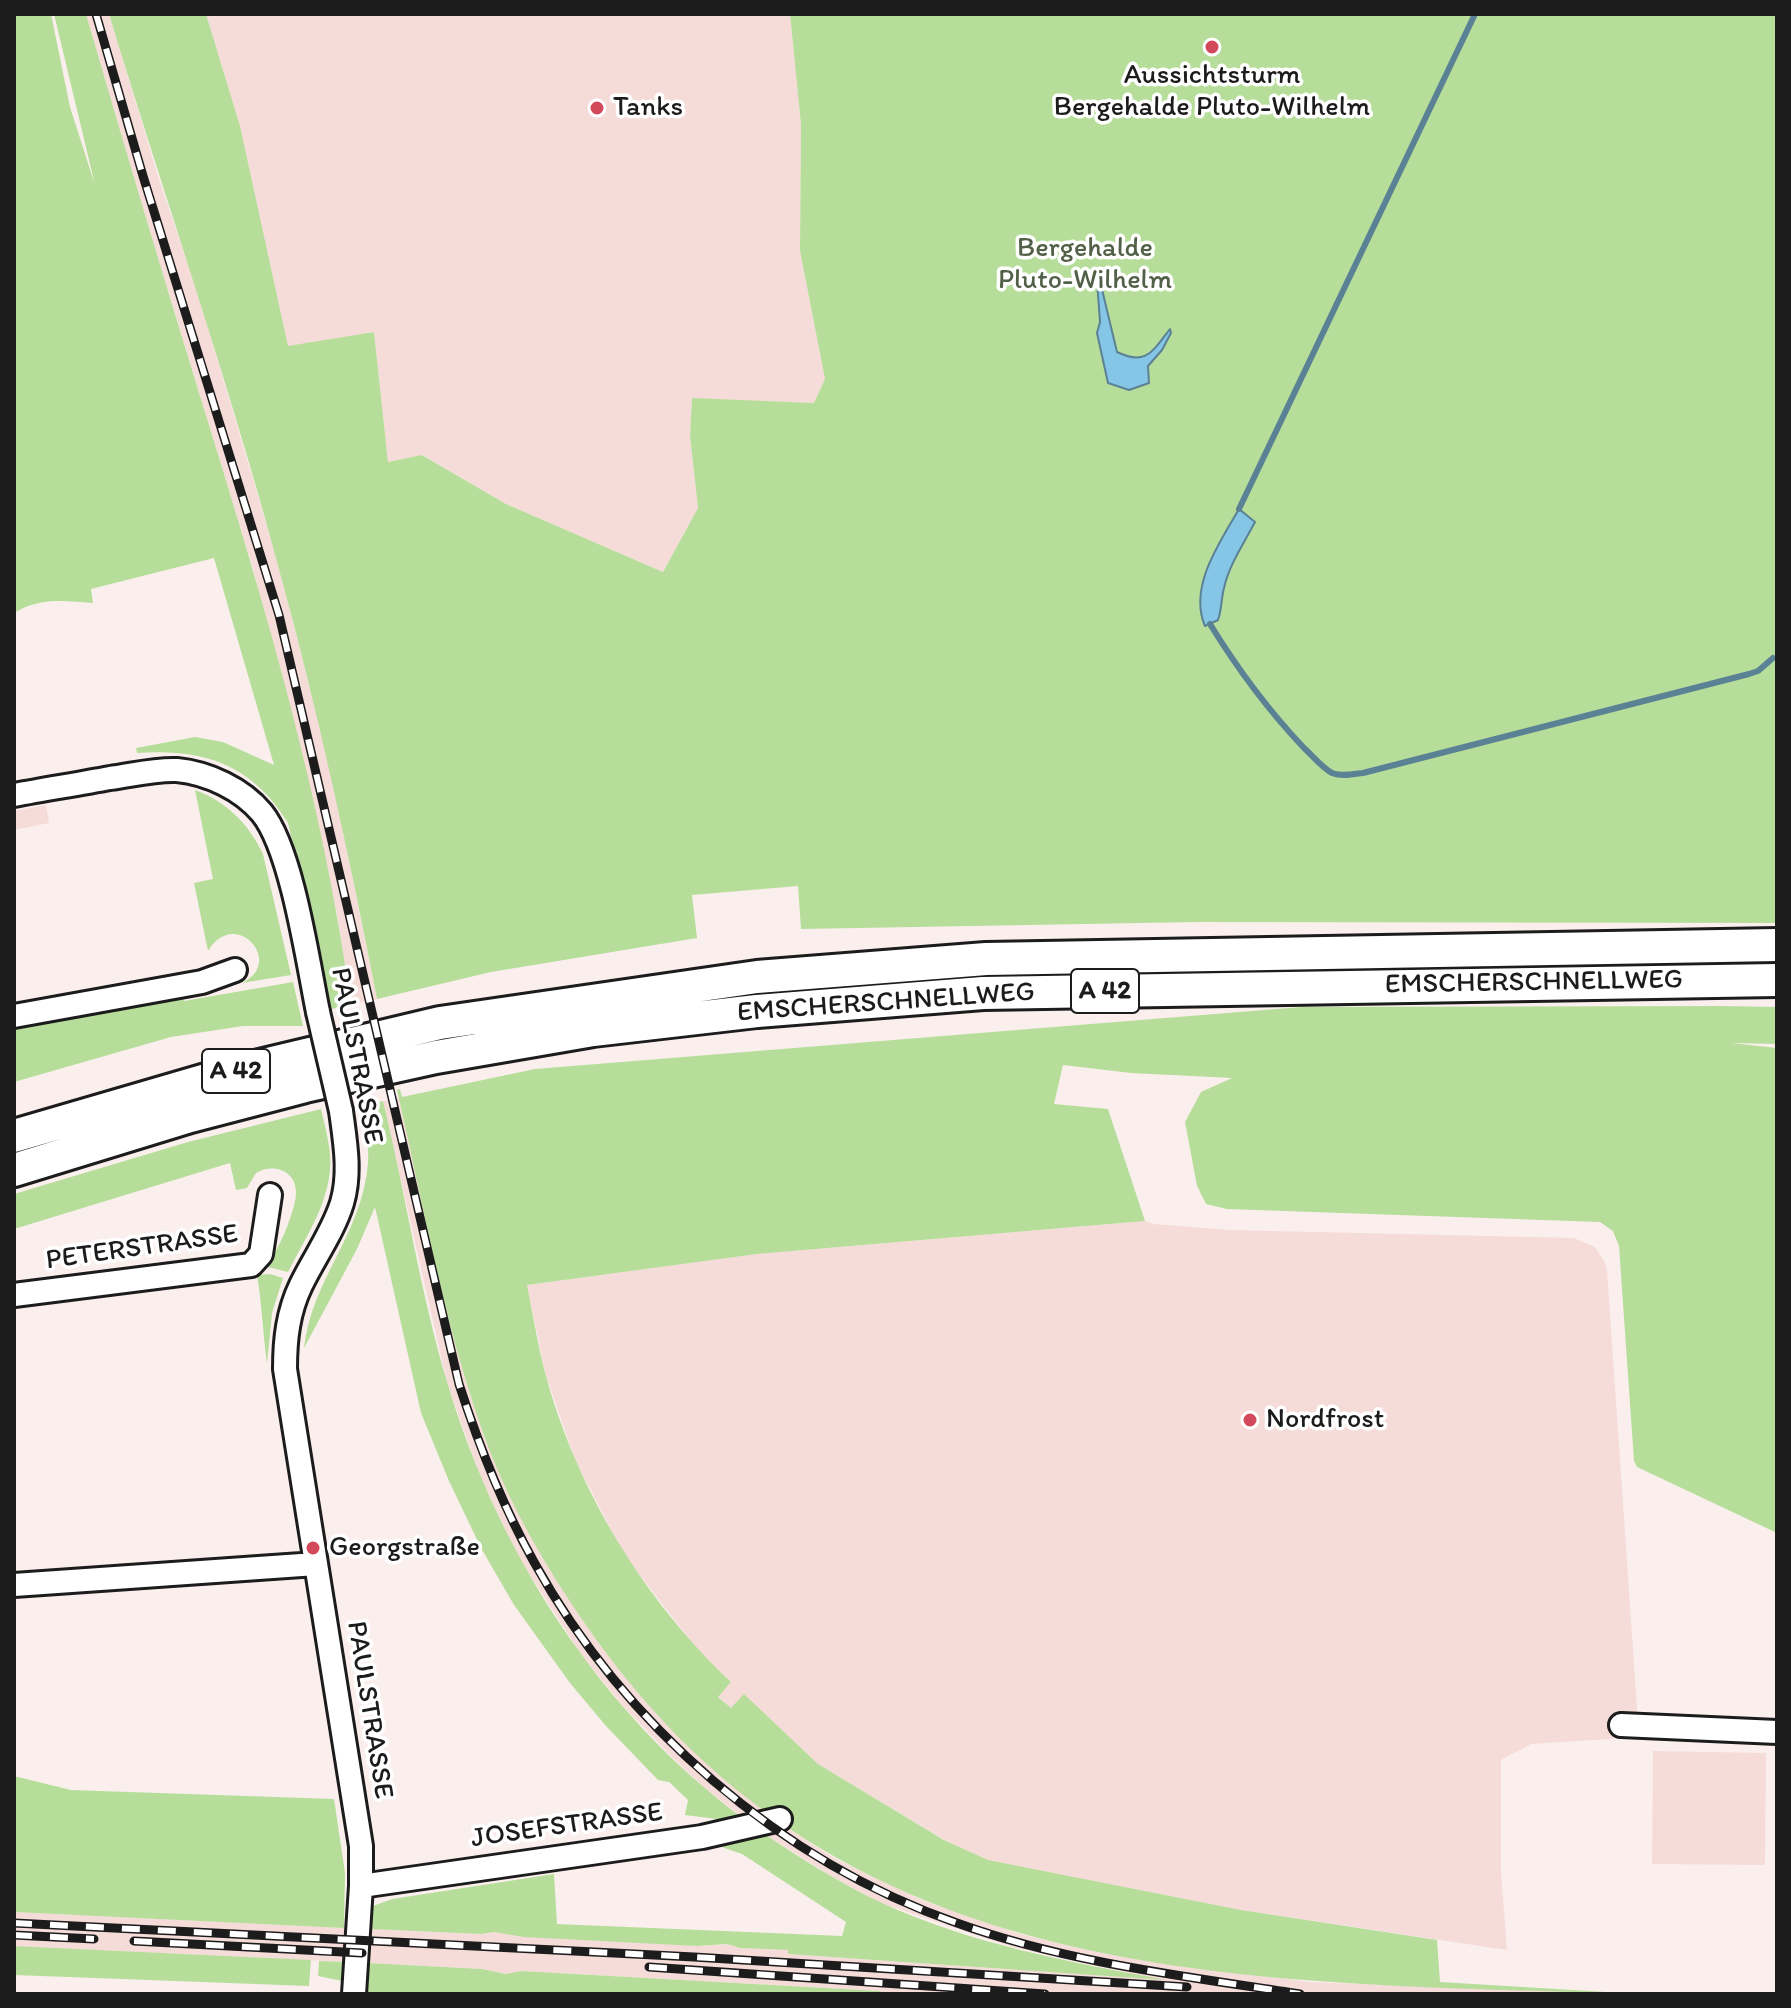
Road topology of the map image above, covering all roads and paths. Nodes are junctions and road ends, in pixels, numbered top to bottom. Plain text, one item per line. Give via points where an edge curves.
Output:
1 (14, 795) edge
2 (1777, 945) edge
3 (235, 970) dead end
4 (1777, 980) edge
5 (14, 1016) edge
6 (14, 1136) edge
7 (14, 1170) edge
8 (270, 1195) dead end
9 (14, 1295) edge
10 (316, 1564) junction
11 (14, 1585) edge
12 (1621, 1725) dead end
13 (1777, 1732) edge
14 (780, 1819) dead end
15 (361, 1886) junction
16 (354, 1994) edge

1 - 10 street, PAULSTRASSE, bridge via 132,774 176,770 202,775 243,796 262,813 285,862 346,1150 343,1202 294,1300 285,1353
2 - 6 highway, EMSCHERSCHNELLWEG / A 42 via 986,959 757,977 440,1023 230,1073
3 - 5 street via 202,982
4 - 7 highway, EMSCHERSCHNELLWEG / A 42 via 983,993 757,1011 593,1030 436,1057 190,1116
8 - 9 street, PETERSTRASSE via 261,1254 251,1265
10 - 11 street
10 - 15 street, PAULSTRASSE via 361,1846
12 - 13 street
14 - 15 street, JOSEFSTRASSE via 702,1837
15 - 16 street, PAULSTRASSE

